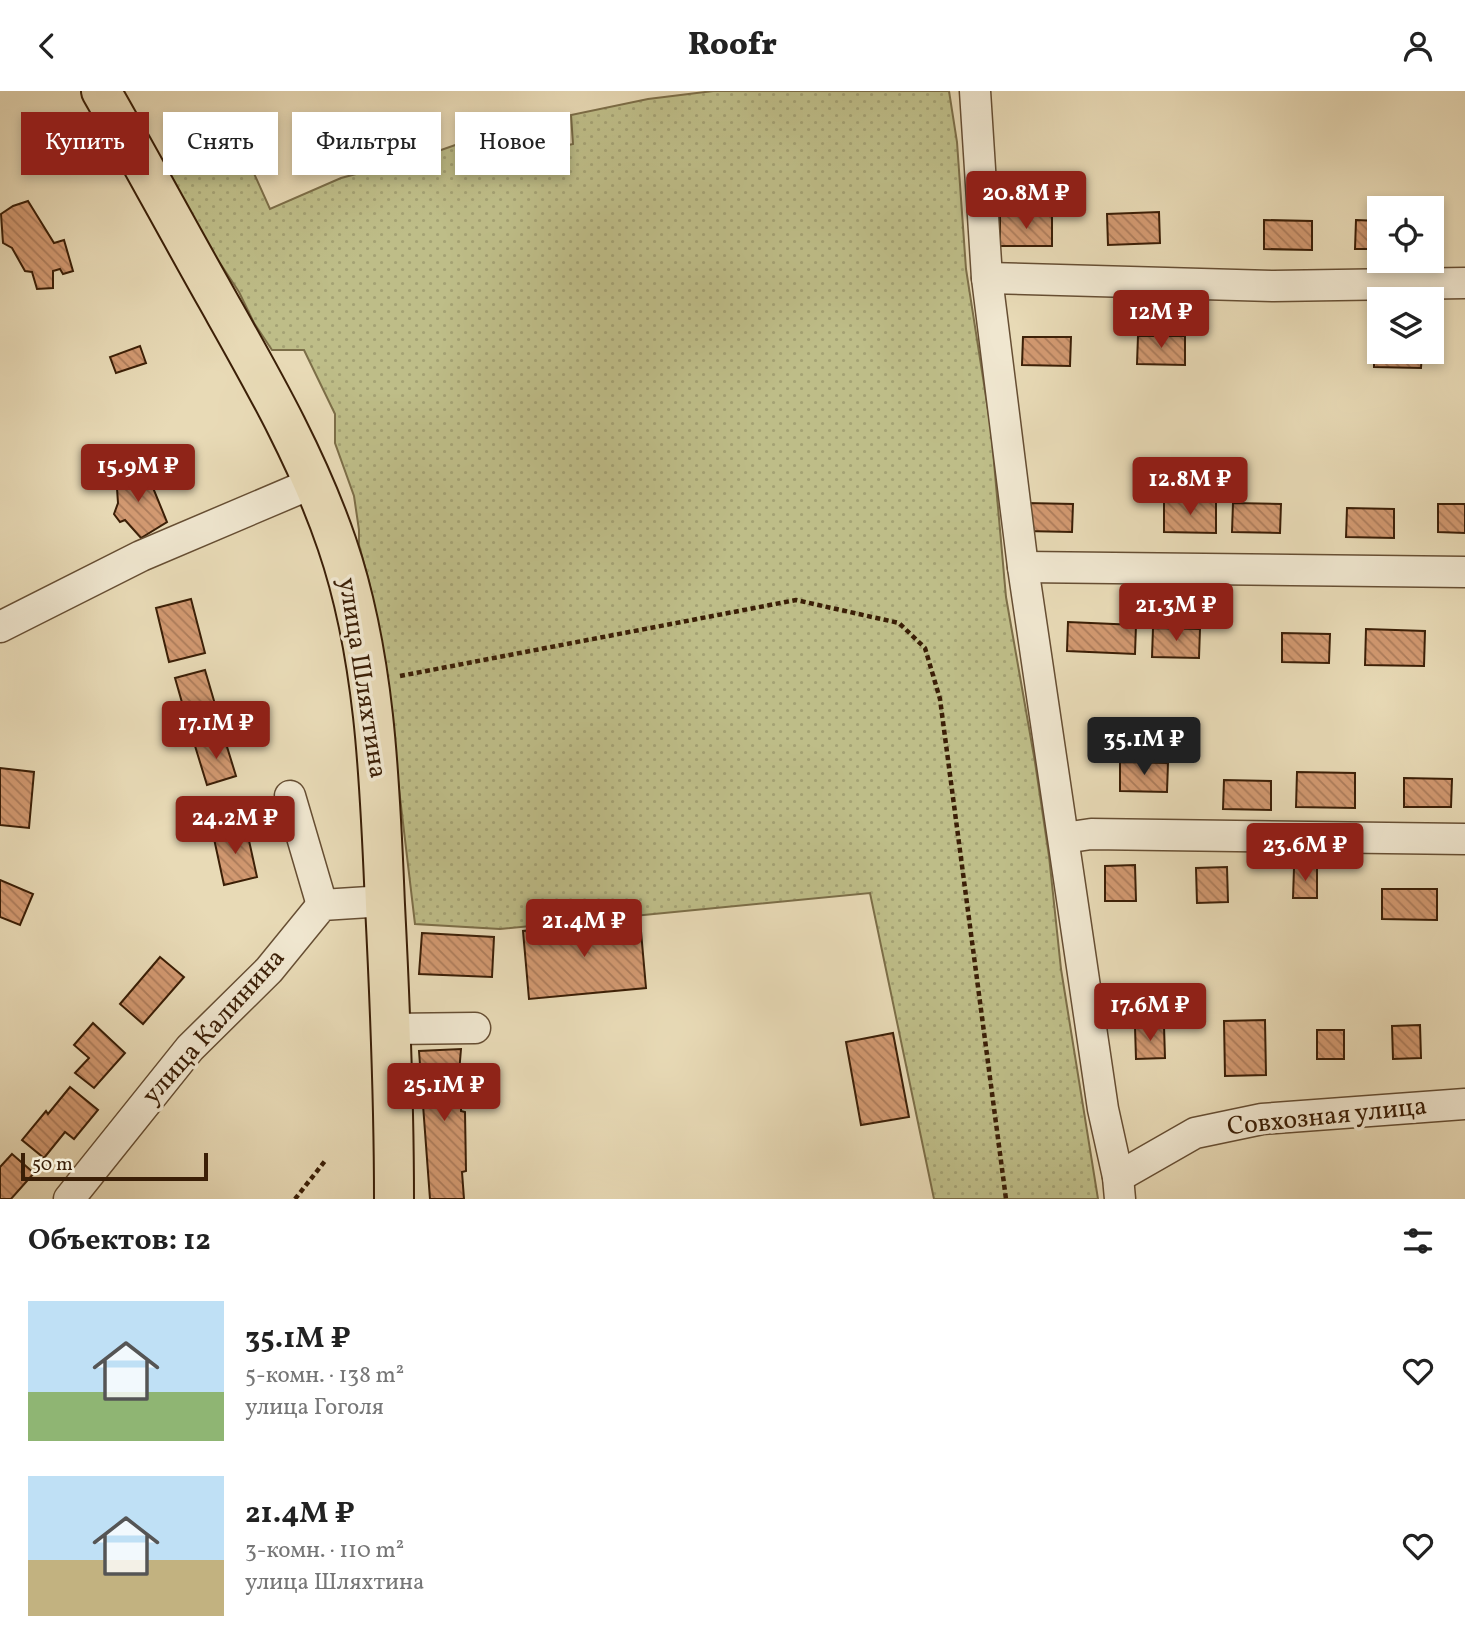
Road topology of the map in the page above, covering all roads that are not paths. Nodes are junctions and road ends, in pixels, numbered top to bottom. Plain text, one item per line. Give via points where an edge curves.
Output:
1 (101, 91) edge
2 (975, 91) edge
3 (988, 278) junction
4 (1465, 283) edge
5 (315, 482) junction
6 (1023, 567) junction
7 (1465, 572) edge
8 (0, 627) edge
9 (290, 796) dead end
10 (1064, 838) junction
11 (1465, 839) edge
12 (385, 901) junction
13 (322, 905) junction
14 (475, 1028) dead end
15 (391, 1029) junction
16 (1465, 1104) edge
17 (1119, 1188) edge
18 (69, 1199) edge
19 (394, 1199) edge

1 - 5 main road, улица Шляхтина via 272,395
2 - 3 street
3 - 4 street via 1274,286
3 - 6 street
5 - 8 street via 141,555
5 - 12 main road, улица Шляхтина via 339,548 368,682 383,817
6 - 7 street
6 - 10 street
9 - 13 street
10 - 11 street via 1091,834
10 - 17 street via 1103,1109
12 - 13 street
12 - 15 main road, улица Шляхтина
13 - 18 street, улица Калинина via 269,970 190,1048
14 - 15 street
15 - 19 main road, улица Шляхтина
16 - 17 street, Совхозная улица via 1262,1119 1195,1133

